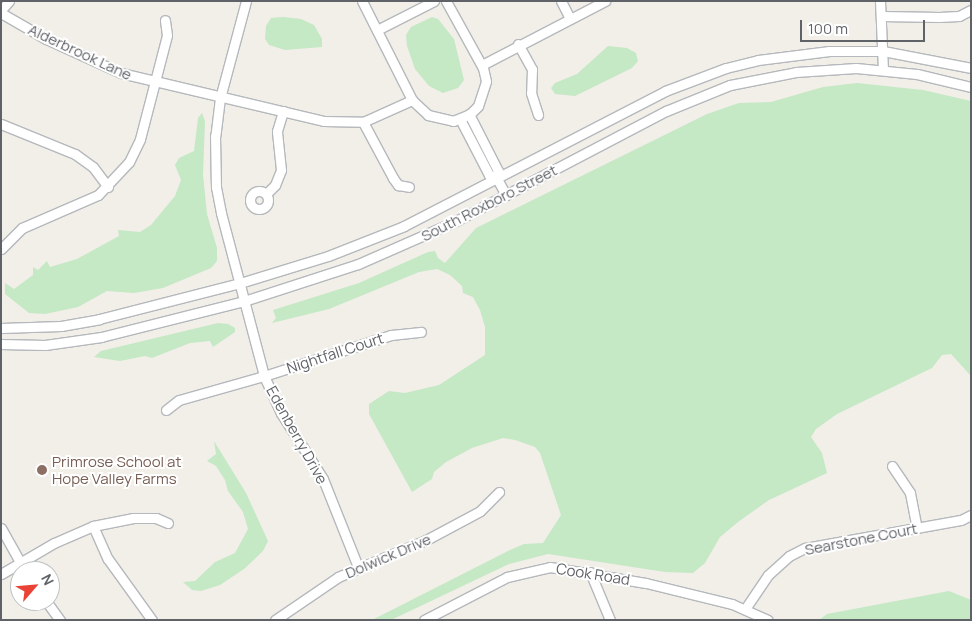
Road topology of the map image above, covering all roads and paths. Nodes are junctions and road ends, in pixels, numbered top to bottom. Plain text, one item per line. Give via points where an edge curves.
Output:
1 (9, 1) edge
2 (246, 1) edge
3 (362, 1) edge
4 (434, 1) edge
5 (446, 1) edge
6 (561, 1) edge
7 (605, 1) edge
8 (880, 1) edge
9 (971, 10) edge
10 (1, 12) edge
11 (881, 16) junction
12 (570, 18) junction
13 (165, 20) dead end
14 (377, 30) junction
15 (518, 44) junction
16 (883, 51) junction
17 (482, 66) junction
18 (971, 68) edge
19 (883, 70) junction
20 (155, 83) junction
21 (971, 87) edge
22 (220, 98) junction
23 (412, 100) junction
24 (282, 111) junction
25 (469, 114) junction
26 (538, 115) dead end
27 (460, 119) junction
28 (364, 122) junction
29 (1, 124) edge
30 (497, 179) junction
31 (108, 187) junction
32 (409, 187) dead end
33 (266, 194) dead end
34 (506, 195) junction
35 (1, 248) edge
36 (240, 283) junction
37 (244, 300) junction
38 (1, 328) edge
39 (421, 332) dead end
40 (1, 344) edge
41 (264, 376) junction
42 (166, 410) dead end
43 (892, 466) dead end
44 (499, 492) dead end
45 (971, 515) edge
46 (168, 523) dead end
47 (93, 526) junction
48 (1, 528) edge
49 (917, 528) junction
50 (20, 561) edge
51 (31, 561) edge
52 (358, 567) junction
53 (590, 572) junction
54 (745, 609) junction
55 (152, 620) edge
56 (275, 620) edge
57 (424, 620) edge
58 (610, 620) edge
59 (768, 620) edge

1 - 10 street
2 - 22 street, Edenberry Drive
3 - 14 street
4 - 14 street
5 - 17 street
6 - 12 street
7 - 12 street
8 - 11 street
9 - 11 street via 959,16
10 - 20 street, Alderbrook Lane via 100,64
11 - 16 street
12 - 15 street
13 - 20 street via 168,30
14 - 23 street
15 - 17 street
15 - 26 street via 532,69 531,93
16 - 18 street, South Roxboro Street
16 - 19 street
16 - 30 street, South Roxboro Street via 799,53 710,73 665,91
17 - 25 street via 486,81 484,95
19 - 21 street, South Roxboro Street
19 - 34 street, South Roxboro Street via 796,72 730,85 666,111
20 - 22 street, Alderbrook Lane
20 - 31 street via 136,148
22 - 24 street, Alderbrook Lane
22 - 36 street, Edenberry Drive via 215,136 216,187
23 - 27 street via 422,112 436,119
23 - 28 street
24 - 28 street, Alderbrook Lane via 334,123
24 - 33 street via 277,130 281,170
25 - 27 street
25 - 30 street via 498,171
27 - 30 street via 489,175
28 - 32 street via 393,178 398,185
29 - 31 street via 75,154 93,167
30 - 34 street
30 - 36 street, South Roxboro Street via 367,242
31 - 35 street via 86,202 22,228
34 - 37 street, South Roxboro Street via 366,261
36 - 37 street, Edenberry Drive
36 - 38 street, South Roxboro Street via 83,322
37 - 40 street, South Roxboro Street via 101,337 45,345
37 - 41 street, Edenberry Drive
39 - 41 street, Nightfall Court via 391,335
41 - 42 street, Nightfall Court via 179,400
41 - 52 street, Edenberry Drive via 281,413 323,479
43 - 49 street via 910,492
44 - 52 street, Dolwick Drive via 480,511 426,540
45 - 49 street, Searstone Court
46 - 47 street via 141,517
47 - 51 street via 54,543
47 - 55 street via 108,559
48 - 50 street
49 - 54 street, Searstone Court via 806,548 789,556 768,575
52 - 56 street, Dolwick Drive
53 - 54 street, Cook Road
53 - 57 street, Cook Road via 550,567 522,571
53 - 58 street
54 - 59 street, Cook Road

